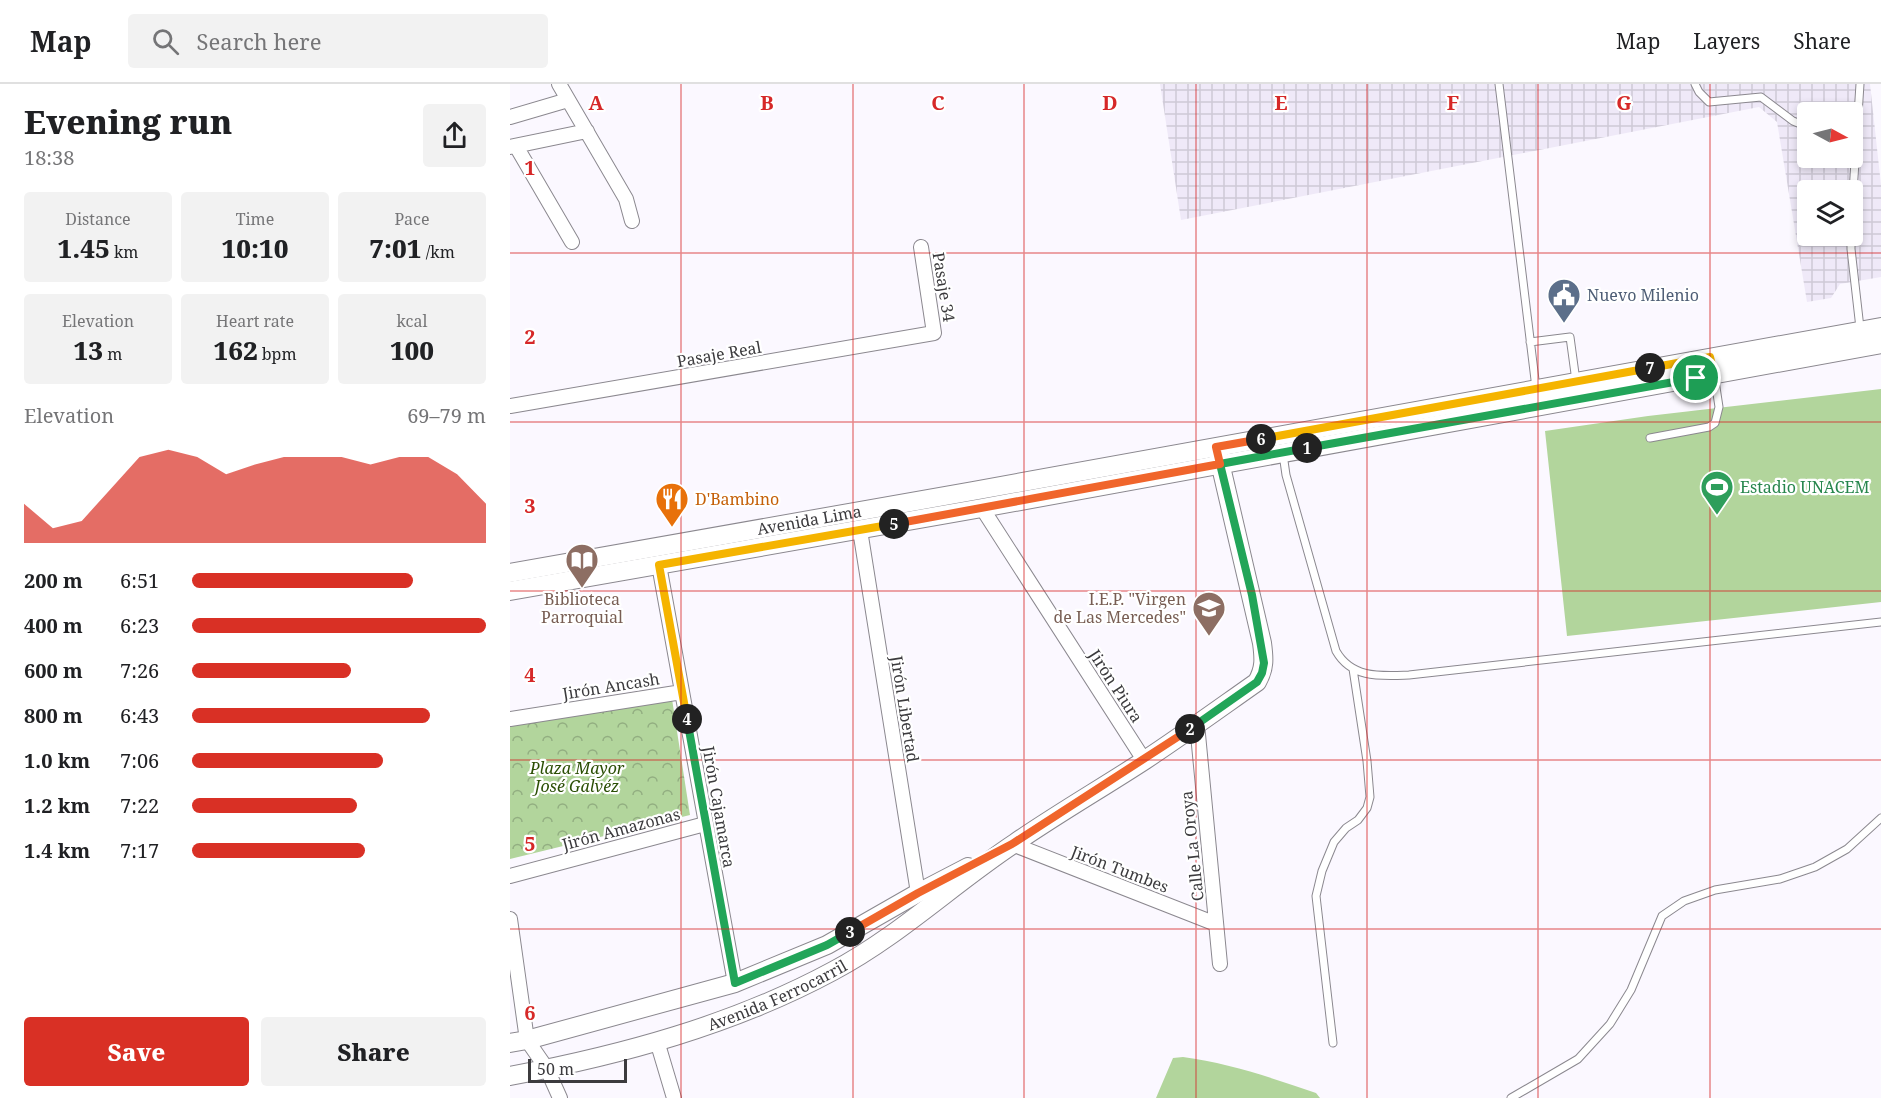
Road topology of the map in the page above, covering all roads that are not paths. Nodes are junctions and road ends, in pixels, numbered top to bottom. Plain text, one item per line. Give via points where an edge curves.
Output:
1 (559, 84) edge
2 (1494, 84) edge
3 (1500, 84) edge
4 (1695, 84) edge
5 (1860, 84) edge
6 (1501, 93) junction
7 (568, 100) junction
8 (1858, 102) edge
9 (510, 117) edge
10 (1797, 123) edge
11 (587, 131) junction
12 (513, 147) edge
13 (632, 221) dead end
14 (572, 242) dead end
15 (1851, 246) edge
16 (921, 247) dead end
17 (1881, 327) edge
18 (934, 333) joint
19 (1861, 339) junction
20 (1530, 342) junction
21 (1881, 344) edge
22 (1712, 366) junction
23 (1577, 391) junction
24 (1537, 398) junction
25 (510, 406) edge
26 (1287, 434) junction
27 (1650, 438) dead end
28 (1283, 452) junction
29 (1218, 455) junction
30 (982, 508) junction
31 (860, 530) junction
32 (659, 565) junction
33 (510, 573) edge
34 (510, 591) edge
35 (1881, 622) edge
36 (1353, 669) junction
37 (682, 692) junction
38 (510, 719) edge
39 (1197, 724) junction
40 (1144, 760) junction
41 (1881, 818) edge
42 (705, 824) junction
43 (1012, 844) junction
44 (510, 876) edge
45 (918, 893) junction
46 (510, 919) edge
47 (1216, 924) junction
48 (1220, 964) dead end
49 (735, 983) junction
50 (657, 1041) junction
51 (519, 1042) edge
52 (1333, 1043) dead end
53 (547, 1069) junction
54 (510, 1076) edge
55 (560, 1098) edge
56 (674, 1098) edge
57 (1511, 1098) edge

1 - 7 street
2 - 6 lane
3 - 6 lane
4 - 10 lane via 1709,102 1761,97
5 - 8 lane
6 - 20 lane
7 - 9 street
7 - 11 street
11 - 12 street
11 - 13 street via 626,199
12 - 14 street
15 - 19 lane
16 - 18 street, Pasaje 34
17 - 19 main road
18 - 25 street, Pasaje Real
19 - 21 main road
19 - 22 main road
20 - 23 lane via 1570,337
20 - 24 lane
22 - 23 main road
22 - 27 lane via 1719,407 1715,423
23 - 24 main road
24 - 26 main road
24 - 28 main road
26 - 28 lane
26 - 29 main road
28 - 29 main road
28 - 36 lane via 1286,475 1336,651 1341,661
29 - 30 main road, Avenida Lima
29 - 33 main road, Avenida Lima
29 - 39 main road, Avenida Ferrocarril via 1264,663 1257,682
30 - 31 main road, Avenida Lima
30 - 40 street, Jirón Piura
31 - 32 main road, Avenida Lima
31 - 45 street, Jirón Libertad
32 - 34 main road, Avenida Lima
32 - 37 street, Jirón Cajamarca
35 - 36 lane via 1410,675 1366,675
36 - 52 lane via 1370,797 1358,820 1334,842 1316,896
37 - 38 street, Jirón Ancash
37 - 42 street, Jirón Cajamarca
39 - 40 main road, Avenida Ferrocarril
39 - 47 street, Calle La Oroya
40 - 43 main road, Avenida Ferrocarril
41 - 57 lane via 1847,849 1815,867 1780,879 1714,890 1684,901 1662,916 1631,990 1610,1024 1578,1059
42 - 44 street, Jirón Amazonas
42 - 49 street, Jirón Cajamarca
43 - 45 main road, Avenida Ferrocarril
43 - 47 street, Jirón Tumbes
43 - 50 main road, Avenida Ferrocarril via 914,919 834,971 739,1014
45 - 49 main road, Avenida Ferrocarril via 827,945
46 - 51 street
47 - 48 street, Calle La Oroya
49 - 51 main road, Avenida Ferrocarril
50 - 53 main road, Avenida Ferrocarril
50 - 56 street
51 - 53 street
53 - 54 main road, Avenida Ferrocarril
53 - 55 street

